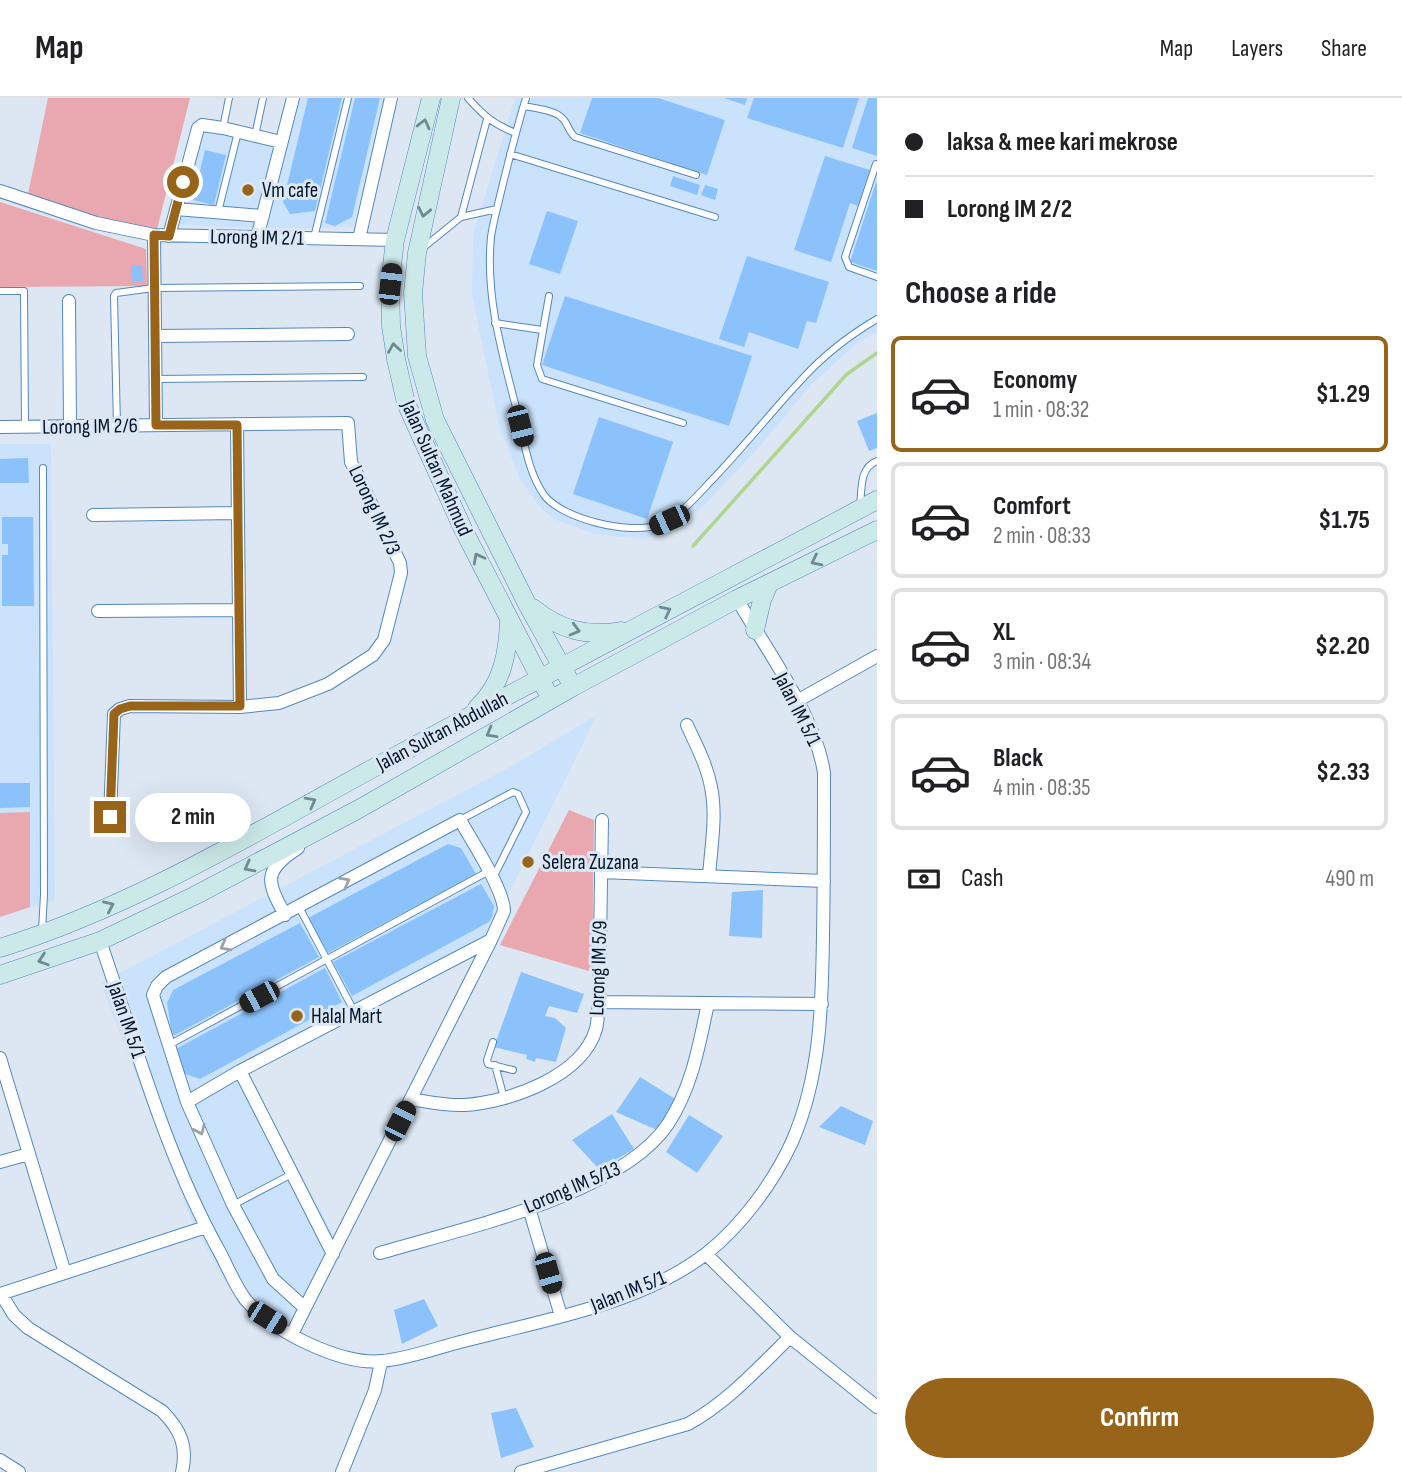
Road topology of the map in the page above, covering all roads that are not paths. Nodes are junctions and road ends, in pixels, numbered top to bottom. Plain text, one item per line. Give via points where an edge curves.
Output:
1 (229, 98) edge
2 (263, 98) edge
3 (293, 98) edge
4 (348, 98) edge
5 (391, 98) edge
6 (431, 98) edge
7 (452, 98) edge
8 (468, 98) edge
9 (526, 98) edge
10 (524, 106) junction
11 (487, 119) junction
12 (222, 128) junction
13 (238, 132) junction
14 (516, 133) junction
15 (255, 136) junction
16 (281, 142) junction
17 (510, 154) junction
18 (876, 164) edge
19 (696, 175) dead end
20 (0, 191) edge
21 (176, 209) junction
22 (497, 209) junction
23 (218, 212) junction
24 (263, 216) junction
25 (461, 217) junction
26 (715, 217) dead end
27 (154, 235) junction
28 (169, 236) junction
29 (257, 237) junction
30 (314, 238) junction
31 (359, 239) junction
32 (395, 240) junction
33 (417, 253) junction
34 (877, 277) edge
35 (360, 286) dead end
36 (155, 288) junction
37 (0, 291) edge
38 (549, 296) dead end
39 (69, 301) dead end
40 (877, 319) edge
41 (495, 323) junction
42 (542, 330) junction
43 (348, 334) dead end
44 (155, 336) junction
45 (363, 377) dead end
46 (155, 379) junction
47 (348, 423) joint
48 (683, 423) dead end
49 (156, 425) junction
50 (237, 425) junction
51 (70, 426) junction
52 (117, 426) junction
53 (0, 427) edge
54 (25, 427) junction
55 (877, 461) edge
56 (43, 468) dead end
57 (877, 500) edge
58 (860, 509) junction
59 (238, 513) junction
60 (93, 515) dead end
61 (877, 530) edge
62 (769, 584) junction
63 (737, 599) junction
64 (527, 604) junction
65 (239, 610) junction
66 (98, 611) dead end
67 (509, 619) junction
68 (630, 629) junction
69 (755, 630) junction
70 (877, 656) edge
71 (563, 667) junction
72 (540, 679) junction
73 (573, 687) junction
74 (551, 699) junction
75 (797, 701) junction
76 (240, 706) junction
77 (465, 718) junction
78 (687, 725) dead end
79 (357, 810) junction
80 (110, 817) dead end
81 (460, 820) junction
82 (602, 820) dead end
83 (601, 872) junction
84 (491, 875) junction
85 (709, 876) junction
86 (824, 881) junction
87 (299, 907) junction
88 (285, 915) junction
89 (42, 935) junction
90 (491, 940) junction
91 (100, 941) junction
92 (0, 948) edge
93 (327, 960) junction
94 (0, 975) edge
95 (599, 1002) junction
96 (708, 1003) junction
97 (822, 1004) junction
98 (354, 1011) junction
99 (493, 1042) dead end
100 (167, 1046) junction
101 (0, 1058) edge
102 (495, 1065) junction
103 (513, 1070) dead end
104 (240, 1071) junction
105 (504, 1098) junction
106 (411, 1099) junction
107 (187, 1102) junction
108 (29, 1154) junction
109 (0, 1163) edge
110 (292, 1174) junction
111 (233, 1205) junction
112 (529, 1208) junction
113 (206, 1227) junction
114 (380, 1253) dead end
115 (333, 1254) junction
116 (706, 1254) junction
117 (65, 1273) junction
118 (0, 1294) edge
119 (305, 1308) junction
120 (561, 1316) junction
121 (292, 1334) junction
122 (790, 1338) junction
123 (381, 1362) junction
124 (877, 1407) edge
125 (0, 1460) edge
126 (19, 1472) edge
127 (181, 1472) edge
128 (342, 1472) edge
129 (521, 1472) edge

1 - 12 lane
2 - 15 lane
3 - 16 street
4 - 30 lane
5 - 31 street
32 -> 6 main road, Jalan Sultan Mahmud
7 -> 33 main road, Jalan Sultan Mahmud
8 - 11 lane
9 - 10 lane
10 - 14 lane
10 - 19 lane via 560,115 575,137
11 - 14 lane
11 - 25 lane
12 - 13 street
12 - 21 street via 198,128
13 - 15 street
13 - 23 lane
14 - 17 lane
15 - 16 street
16 - 24 street
17 - 22 lane
17 - 26 lane
18 - 34 lane via 845,257 849,267
20 - 27 street, Lorong IM 2/1 via 96,223
21 - 23 street
21 - 28 street
22 - 25 lane
22 - 41 lane via 490,263
23 - 24 street
24 - 29 street
25 - 33 lane
27 - 28 street, Lorong IM 2/1
27 - 36 street
28 - 29 street, Lorong IM 2/1
29 - 30 street, Lorong IM 2/1
30 - 31 street, Lorong IM 2/1
31 - 32 street, Lorong IM 2/1
67 -> 32 main road, Jalan Sultan Mahmud via 405,403 391,326
33 - 64 main road, Jalan Sultan Mahmud via 414,325 422,380 436,420
35 - 36 lane
36 - 44 street
36 - 52 lane via 114,296
37 - 54 lane via 24,291
38 - 42 lane
39 - 51 street
40 - 41 lane via 850,335 804,376 695,498 669,520 641,528 598,523 561,510 544,494 533,477
41 - 42 lane
42 - 48 lane via 537,365 542,379
43 - 44 street
44 - 46 street
45 - 46 lane
46 - 49 street
47 - 50 street, Lorong IM 2/6
47 - 76 street, Lorong IM 2/3 via 351,462 400,563 384,640 373,655 328,684 278,703
49 - 50 street, Lorong IM 2/6
49 - 52 street, Lorong IM 2/6
50 - 59 street
51 - 52 street, Lorong IM 2/6
51 - 54 street, Lorong IM 2/6
53 - 54 street, Lorong IM 2/6
55 - 58 lane via 864,471
56 - 89 lane
57 - 58 main road, Jalan Sultan Abdullah
68 -> 58 main road, Jalan Sultan Abdullah
59 - 60 street
59 - 65 street
61 -> 62 main road, Jalan Sultan Abdullah
62 - 63 main road, Jalan Sultan Abdullah
62 - 69 main road
63 - 69 street, Jalan IM 5/1
63 - 73 main road, Jalan Sultan Abdullah
64 -> 68 main road via 572,631
64 - 71 main road, Jalan Sultan Mahmud
65 - 66 street
65 - 76 street
67 - 72 main road, Jalan Sultan Mahmud
67 - 77 main road via 501,671 489,694
68 - 71 main road, Jalan Sultan Abdullah
69 - 75 street, Jalan IM 5/1
70 - 75 street
71 - 72 main road, Jalan Sultan Abdullah
71 - 73 main road, Jalan Sultan Mahmud
72 - 74 main road, Jalan Sultan Mahmud
72 - 77 main road, Jalan Sultan Abdullah
73 - 74 main road, Jalan Sultan Abdullah
74 -> 79 main road, Jalan Sultan Abdullah
75 - 86 street, Jalan IM 5/1 via 813,731 824,773
76 - 80 street, Lorong IM 2/3 via 130,706 114,714
89 -> 77 main road, Jalan Sultan Abdullah via 189,868
78 - 85 street via 712,787
79 - 88 street via 289,853 271,874 271,889
79 -> 91 main road, Jalan Sultan Abdullah
81 - 84 street
81 - 84 lane via 513,792 518,794 526,812
87 -> 81 street
82 - 83 street, Lorong IM 5/9
83 - 85 street
83 - 95 street, Lorong IM 5/9
84 - 90 street via 505,909
84 - 93 lane
85 - 86 street
86 - 97 street, Jalan IM 5/1
87 - 88 street
87 - 93 lane
88 -> 100 street via 166,977 157,986 153,995
89 - 92 main road, Jalan Sultan Abdullah
90 - 98 street
90 - 106 street
91 -> 94 main road, Jalan Sultan Abdullah
91 - 113 street, Jalan IM 5/1 via 176,1163
93 - 98 lane
93 - 100 lane
95 - 96 street
95 - 105 street, Lorong IM 5/9 via 596,1029 579,1059 553,1078
96 - 97 street
96 - 112 street, Lorong IM 5/13 via 692,1075 667,1125 649,1148 597,1181
97 - 116 street, Jalan IM 5/1 via 816,1061 791,1143 737,1224
98 - 104 street
99 - 102 lane via 487,1062
100 - 107 street
101 - 108 street
102 - 103 lane
102 - 105 lane
104 - 107 street
104 - 110 street
105 - 106 street, Lorong IM 5/9 via 463,1105
106 - 115 street
107 -> 111 street
108 - 109 street
108 - 117 street
110 - 111 lane
110 - 115 street
111 - 119 street via 273,1279
112 - 114 street, Lorong IM 5/13
112 - 120 street
113 - 117 street
113 - 121 street, Jalan IM 5/1 via 245,1299
115 - 119 street
116 - 120 street, Jalan IM 5/1 via 637,1291
116 - 122 street
117 - 118 street
118 - 127 street via 28,1328 162,1411 182,1438
119 - 121 street
120 - 123 street, Jalan IM 5/1
121 - 123 street, Jalan IM 5/1 via 350,1359
122 - 124 street
122 - 129 street via 727,1398 688,1424
123 - 128 street via 376,1390
125 - 126 street

